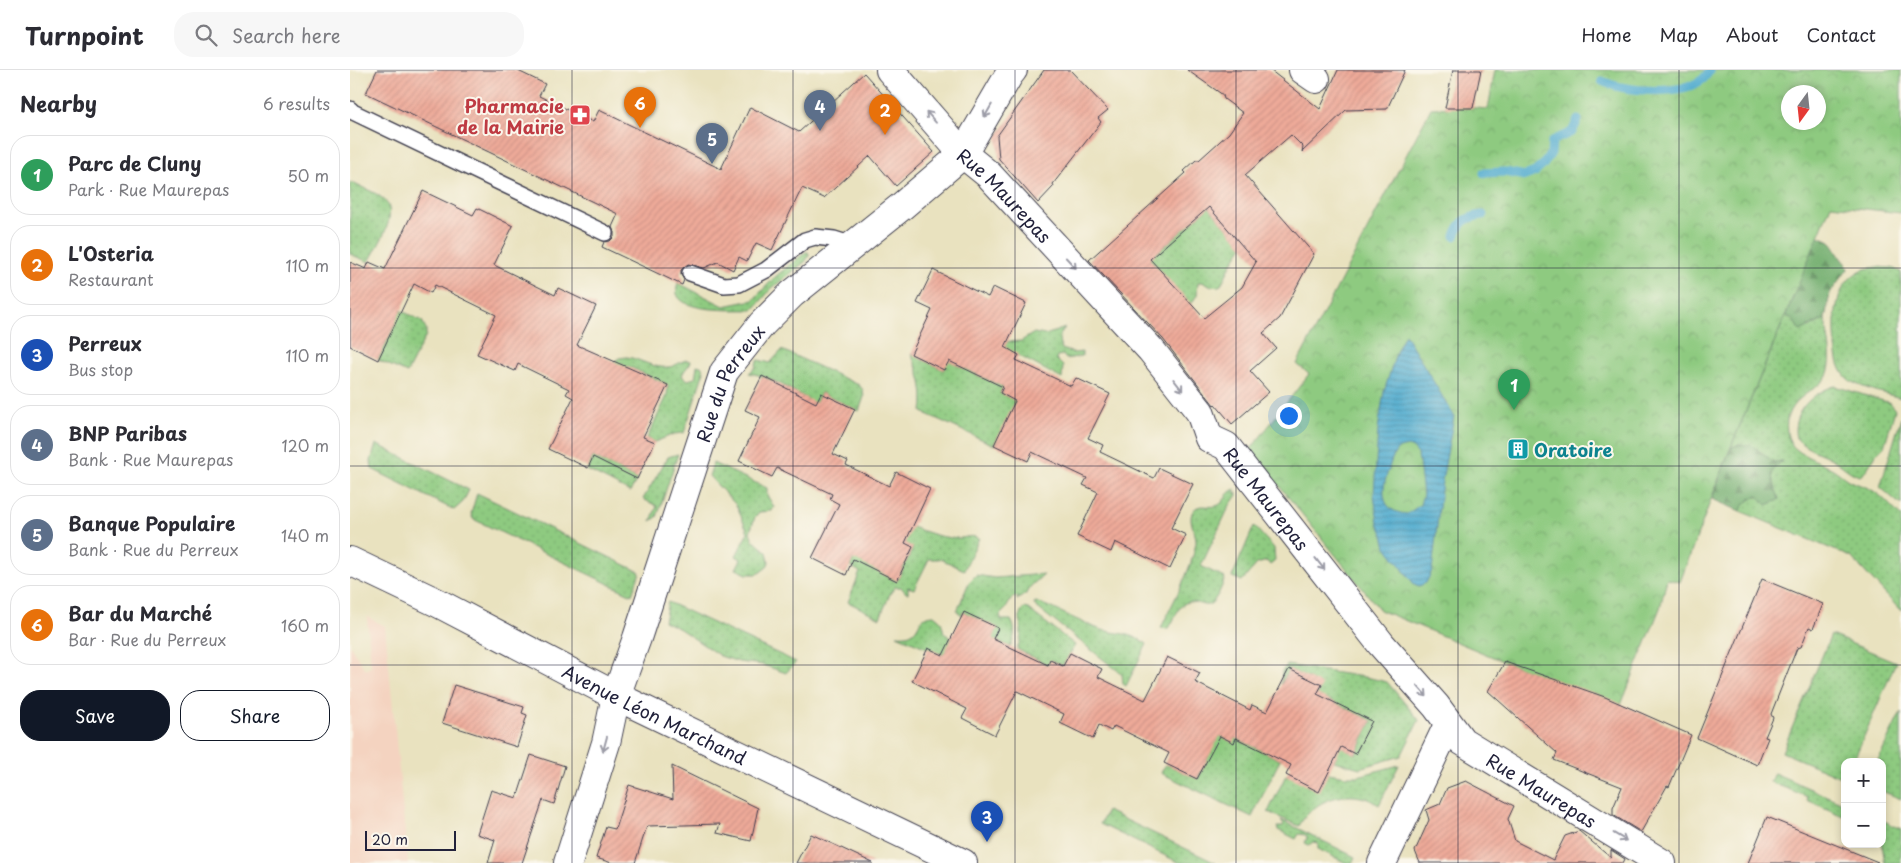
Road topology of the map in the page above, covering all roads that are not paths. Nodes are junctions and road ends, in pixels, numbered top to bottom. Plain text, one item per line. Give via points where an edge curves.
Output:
1 (890, 70) edge
2 (1013, 70) edge
3 (350, 109) edge
4 (963, 154) junction
5 (605, 233) dead end
6 (853, 245) junction
7 (690, 272) dead end
8 (350, 561) edge
9 (616, 696) junction
10 (1448, 725) junction
11 (568, 863) edge
12 (963, 863) edge
13 (1382, 863) edge
14 (1662, 863) edge

4 -> 1 street, Rue Maurepas
2 -> 4 street
3 - 5 lane
4 - 6 street, Rue du Perreux
4 -> 10 street, Rue Maurepas via 989,176 1151,350 1200,412 1209,438 1226,446
6 - 7 lane via 815,237 805,240 766,270 739,284 724,285
6 - 9 street, Rue du Perreux via 792,294 762,324 724,372
8 - 9 street, Avenue Léon Marchand
9 -> 11 street, Rue du Perreux via 606,743
9 - 12 street, Avenue Léon Marchand
10 - 13 street
10 -> 14 street, Rue Maurepas via 1462,741

